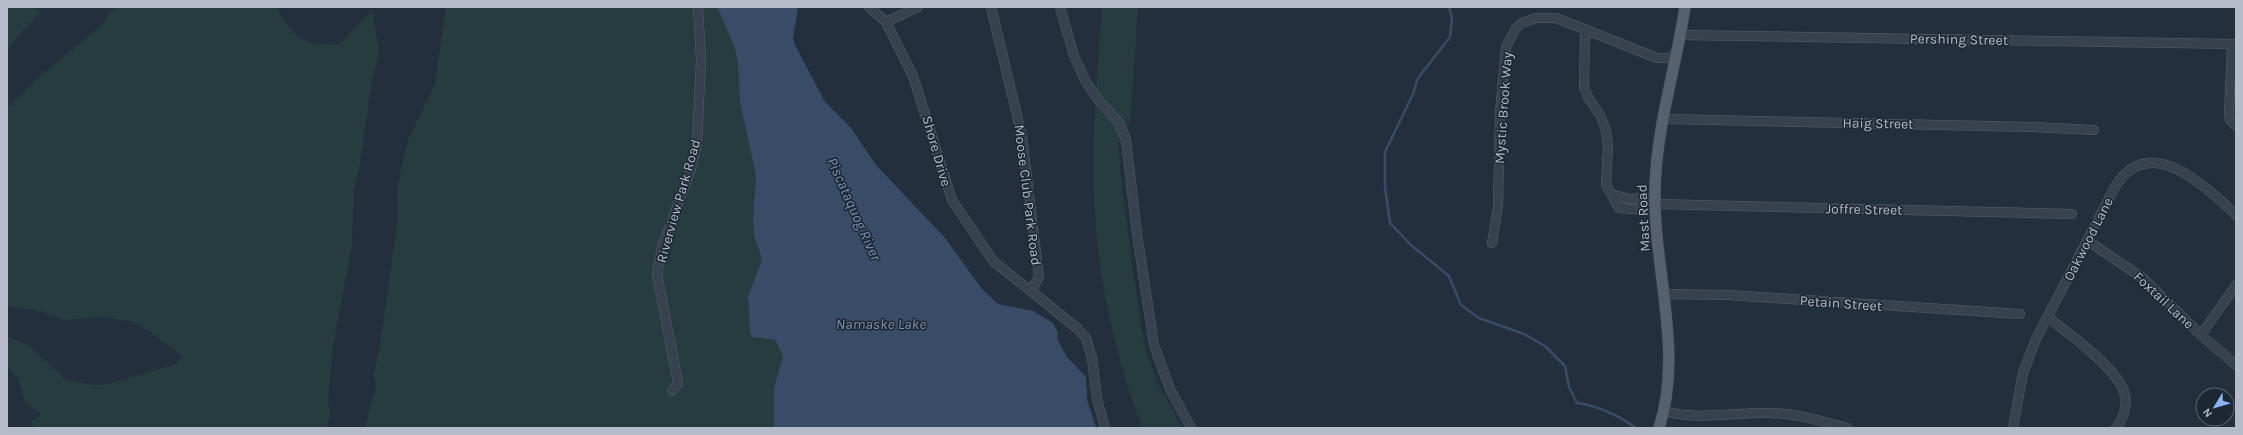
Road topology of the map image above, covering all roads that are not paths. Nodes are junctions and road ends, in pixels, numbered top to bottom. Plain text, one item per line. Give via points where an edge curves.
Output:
1 (698, 7) edge
2 (869, 7) edge
3 (918, 7) edge
4 (992, 7) edge
5 (1060, 7) edge
6 (1685, 7) edge
7 (886, 22) junction
8 (1585, 30) junction
9 (1681, 35) junction
10 (2234, 44) edge
11 (1677, 53) junction
12 (1663, 119) junction
13 (2235, 126) edge
14 (2094, 130) dead end
15 (1611, 194) junction
16 (1655, 204) junction
17 (2072, 214) dead end
18 (2236, 215) edge
19 (2088, 241) junction
20 (1492, 243) dead end
21 (2236, 285) edge
22 (1031, 291) junction
23 (1663, 294) junction
24 (2020, 314) dead end
25 (2047, 317) junction
26 (2201, 335) junction
27 (2236, 365) edge
28 (672, 391) dead end
29 (1664, 411) junction
30 (1105, 428) edge
31 (1191, 428) edge
32 (1659, 428) edge
33 (1847, 428) edge
34 (2013, 428) edge
35 (2116, 428) edge

1 - 28 street, Riverview Park Road via 701,47 697,143 691,170 662,247 657,274 678,383
2 - 7 street
3 - 7 street
4 - 22 street, Moose Club Park Road via 1022,136 1039,278
5 - 31 street via 1080,70 1096,97 1119,123 1126,140 1154,345 1170,389
6 - 9 main road, Mast Road
7 - 22 street, Shore Drive via 920,91 952,200 994,262
8 - 11 street, Mystic Brook Way via 1657,58 1668,58
8 - 15 street via 1584,88 1606,130 1606,185
8 - 20 street, Mystic Brook Way via 1556,18 1536,18 1522,23 1508,41 1500,112 1498,207
9 - 10 street, Pershing Street
9 - 11 main road, Mast Road
10 - 13 street via 2229,114
11 - 12 main road, Mast Road
12 - 14 street, Haig Street
12 - 16 main road, Mast Road via 1656,164
15 - 16 street via 1630,199 1648,198
15 - 16 street via 1619,208 1647,210
16 - 17 street, Joffre Street
16 - 23 main road, Mast Road
18 - 19 street, Oakwood Lane via 2181,170 2163,164 2145,164 2128,170 2121,177
19 - 25 street, Oakwood Lane
19 - 26 street, Foxtail Lane via 2144,279
21 - 26 street
22 - 30 street via 1078,328 1086,338
23 - 24 street, Petain Street via 1728,295
23 - 29 main road, Mast Road via 1669,360
25 - 34 street, Oakwood Lane via 2023,373
25 - 35 street via 2066,331 2118,381 2126,406
26 - 27 street, Foxtail Lane
29 - 32 main road, Mast Road
29 - 33 street via 1684,416 1778,413 1797,415

